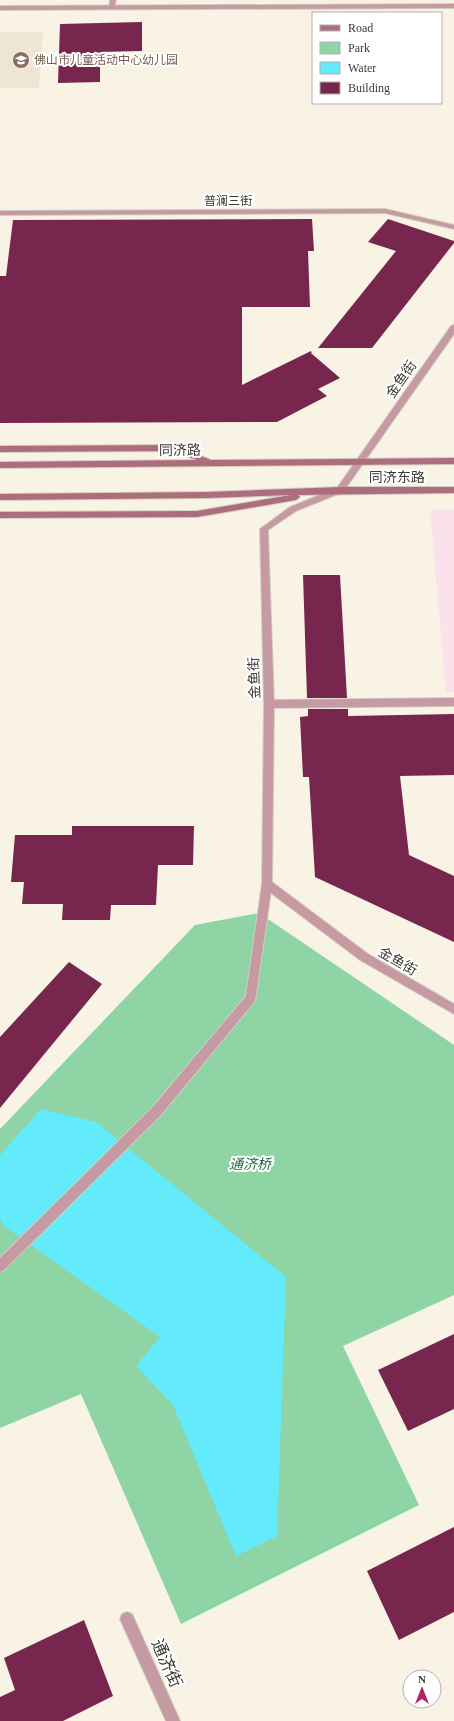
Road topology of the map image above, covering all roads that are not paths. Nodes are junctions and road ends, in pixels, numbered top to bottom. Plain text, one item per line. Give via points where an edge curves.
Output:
1 (113, 0) edge
2 (288, 4) edge
3 (454, 6) edge
4 (112, 7) junction
5 (0, 8) edge
6 (0, 213) edge
7 (454, 227) edge
8 (454, 328) edge
9 (0, 449) edge
10 (360, 461) junction
11 (454, 461) edge
12 (210, 463) junction
13 (0, 465) edge
14 (340, 490) junction
15 (454, 490) edge
16 (0, 497) edge
17 (0, 515) edge
18 (454, 702) edge
19 (269, 704) junction
20 (267, 884) junction
21 (454, 1009) edge
22 (0, 1266) edge
23 (127, 1619) dead end
24 (173, 1721) edge

1 - 4 street
2 - 3 street
2 - 4 street
4 - 5 street
6 - 7 street, 普澜三街 via 385,211
8 - 10 street, 金鱼街
9 - 12 main road via 174,448
10 - 11 main road, 同济东路
10 - 12 main road, 同济路
10 - 14 street, 金鱼街
12 - 13 main road, 同济路
14 - 15 main road, 同济东路
14 - 16 main road via 208,495
14 - 17 main road via 197,514
14 - 19 street, 金鱼街 via 293,509 264,529
18 - 19 street
19 - 20 street, 金鱼街
20 - 21 street, 金鱼街 via 364,957
20 - 22 street via 251,998 156,1112
23 - 24 street, 通济街

